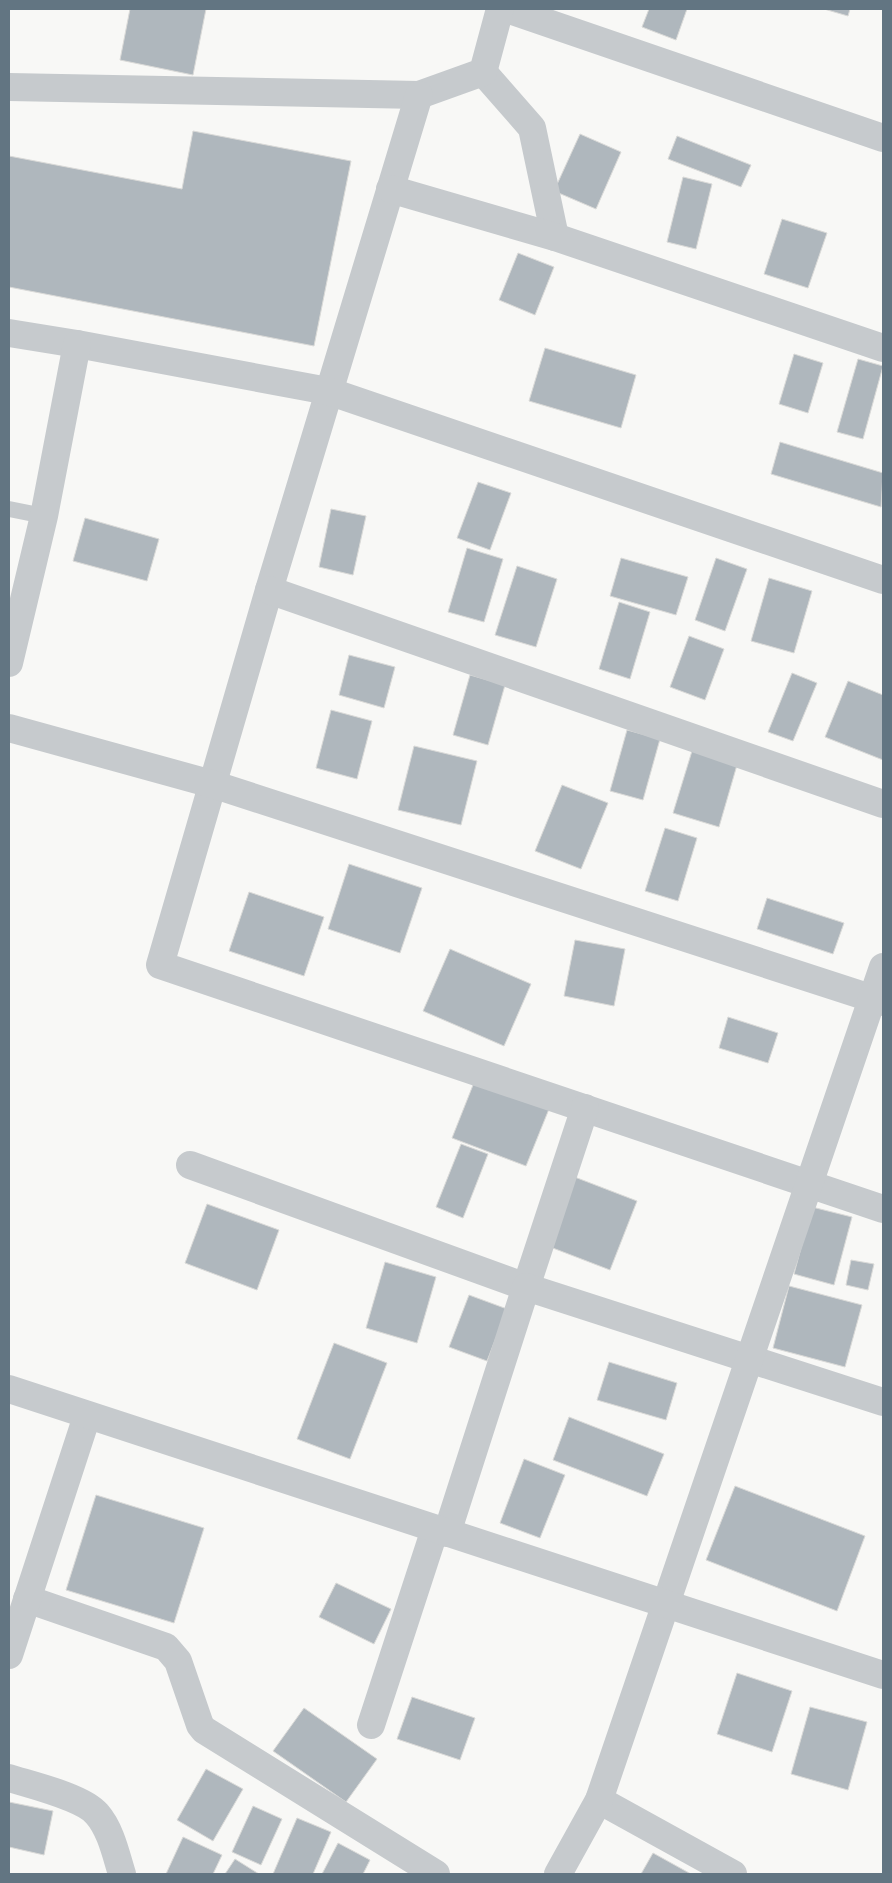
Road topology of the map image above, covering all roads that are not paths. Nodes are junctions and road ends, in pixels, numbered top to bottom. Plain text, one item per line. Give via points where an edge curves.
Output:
1 (500, 9) edge
2 (507, 9) edge
3 (483, 72) junction
4 (9, 88) edge
5 (419, 95) junction
6 (883, 138) edge
7 (390, 189) junction
8 (555, 237) junction
9 (9, 333) edge
10 (77, 344) junction
11 (883, 348) edge
12 (328, 391) junction
13 (9, 509) edge
14 (44, 516) junction
15 (883, 580) edge
16 (269, 590) junction
17 (9, 664) edge
18 (9, 728) edge
19 (212, 784) junction
20 (883, 804) edge
21 (883, 967) edge
22 (878, 1000) edge
23 (585, 1108) junction
24 (190, 1165) dead end
25 (809, 1183) junction
26 (883, 1209) edge
27 (526, 1288) junction
28 (749, 1358) junction
29 (9, 1389) edge
30 (883, 1402) edge
31 (87, 1416) junction
32 (441, 1531) junction
33 (27, 1600) junction
34 (664, 1605) junction
35 (9, 1655) edge
36 (883, 1675) edge
37 (371, 1725) dead end
38 (9, 1778) edge
39 (599, 1800) junction
40 (122, 1874) edge
41 (436, 1874) edge
42 (558, 1874) edge
43 (733, 1874) edge

1 - 3 street
2 - 6 street
3 - 5 street
3 - 8 street via 532,128
4 - 5 street
5 - 7 street
7 - 8 street
7 - 12 street
8 - 11 street
9 - 10 street
10 - 12 street
10 - 14 street
12 - 15 street
12 - 16 street
13 - 14 lane
14 - 17 street
16 - 19 street
16 - 20 street
18 - 19 street
19 - 22 street
19 - 23 street via 160,964
21 - 22 street
22 - 25 street
23 - 25 street
23 - 27 street
24 - 27 street
25 - 26 street
25 - 28 street
27 - 28 street
27 - 32 street
28 - 30 street
28 - 34 street
29 - 31 street
31 - 32 street
31 - 33 street
32 - 34 street
32 - 37 street
33 - 35 street
33 - 41 street via 166,1647 178,1661 204,1730
34 - 36 street
34 - 39 street
38 - 40 street via 87,1804 108,1832
39 - 42 street
39 - 43 street

